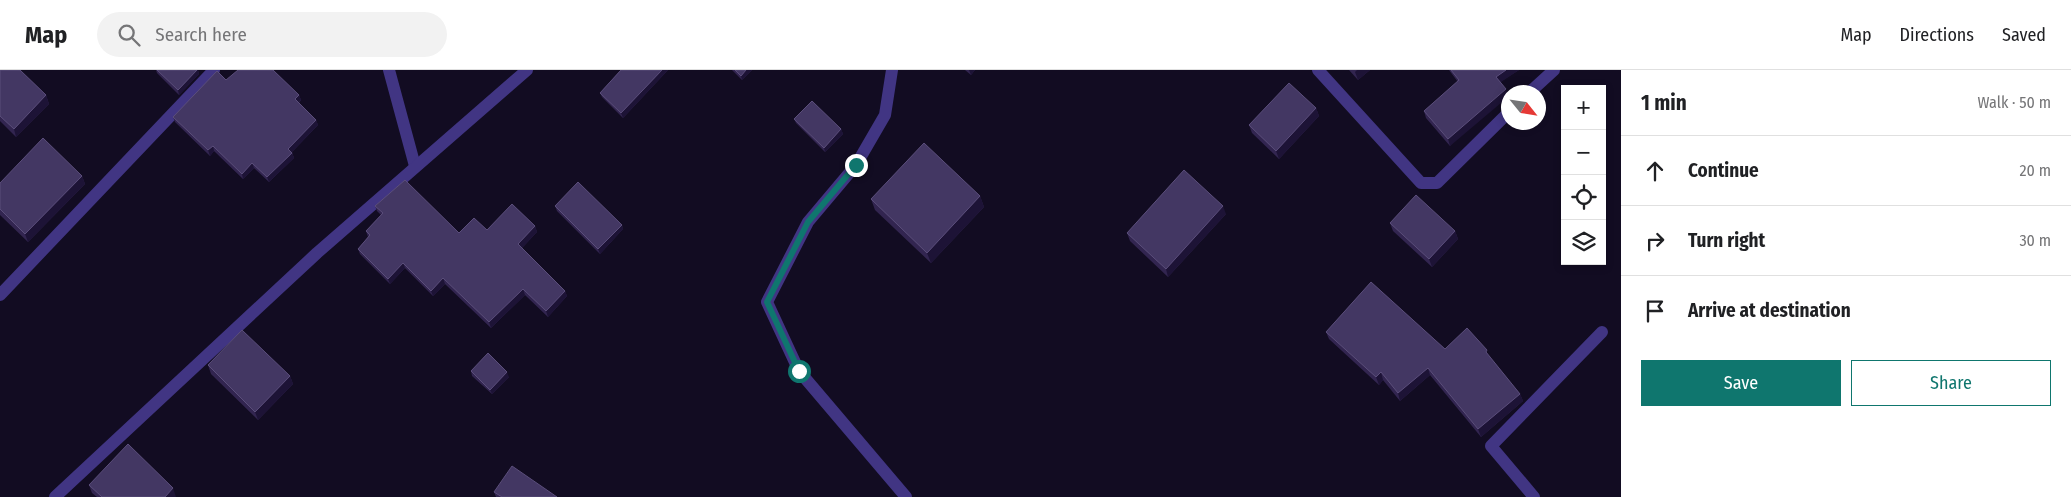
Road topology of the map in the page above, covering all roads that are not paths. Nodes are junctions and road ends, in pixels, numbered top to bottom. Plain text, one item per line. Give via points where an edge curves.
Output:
1 (214, 70) edge
2 (389, 70) edge
3 (527, 70) edge
4 (892, 70) edge
5 (1318, 70) edge
6 (1554, 70) edge
7 (1538, 85) edge
8 (1501, 121) edge
9 (415, 166) junction
10 (0, 295) edge
11 (1602, 332) dead end
12 (55, 497) edge
13 (906, 497) edge
14 (1534, 497) edge

1 - 10 street
2 - 9 street
3 - 9 street
4 - 13 street via 886,114 856,165 808,222 767,302 799,371
5 - 8 street via 1421,183 1437,183
6 - 7 street
9 - 12 street
11 - 14 street via 1491,446

